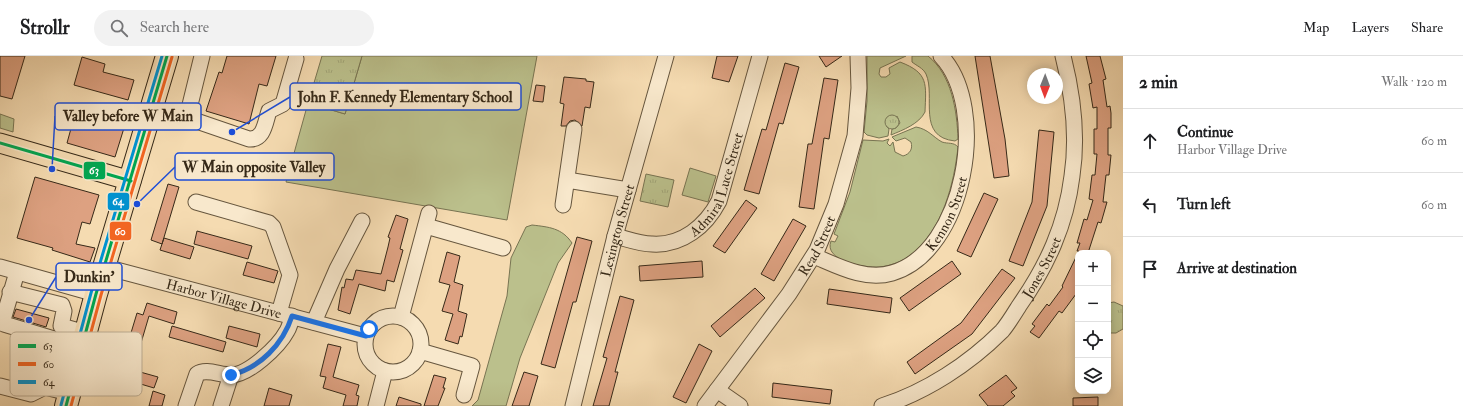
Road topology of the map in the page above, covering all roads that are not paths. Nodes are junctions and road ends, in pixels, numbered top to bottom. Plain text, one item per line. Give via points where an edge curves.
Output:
1 (167, 56) edge
2 (202, 56) edge
3 (666, 56) edge
4 (760, 56) edge
5 (858, 56) edge
6 (941, 56) edge
7 (1063, 56) edge
8 (296, 59) dead end
9 (152, 107) junction
10 (182, 112) junction
11 (574, 129) dead end
12 (0, 143) edge
13 (567, 180) junction
14 (131, 181) junction
15 (628, 190) junction
16 (196, 202) dead end
17 (563, 205) dead end
18 (362, 221) dead end
19 (615, 236) junction
20 (503, 248) dead end
21 (814, 256) junction
22 (0, 267) edge
23 (105, 267) junction
24 (17, 272) junction
25 (10, 292) junction
26 (96, 294) junction
27 (285, 314) junction
28 (401, 317) junction
29 (314, 322) junction
30 (0, 332) edge
31 (22, 332) edge
32 (37, 332) edge
33 (59, 332) edge
34 (86, 332) edge
35 (366, 336) junction
36 (420, 351) junction
37 (385, 371) junction
38 (231, 375) junction
39 (0, 386) edge
40 (10, 389) edge
41 (717, 390) junction
42 (464, 395) dead end
43 (186, 406) edge
44 (222, 406) edge
45 (376, 406) edge
46 (573, 406) edge
47 (705, 406) edge
48 (740, 406) edge
49 (882, 406) edge

1 - 9 highway
2 - 10 street
3 - 15 street, Lexington Street
4 - 19 street, Admiral Luce Street via 719,201 708,220 691,234 661,244
5 - 21 street, Read Street via 859,88 855,136 836,204
6 - 21 street, Kennon Street via 957,84 962,100 967,138 964,174 945,226 924,255 905,268 892,273 861,273
7 - 49 street, Jones Street via 1072,94 1072,176 1064,215 1051,254 1031,289 1002,330 973,356 935,383
8 - 10 street via 283,104 269,111 262,134 258,138 249,139
9 - 10 street
9 - 14 highway
11 - 13 street
12 - 14 main road
13 - 15 street
13 - 17 street
14 - 23 highway
15 - 19 street, Lexington Street
16 - 27 street via 269,223 273,227 290,276
18 - 29 street
19 - 46 street, Lexington Street
20 - 28 street via 427,219
21 - 41 street, Read Street via 789,294
22 - 24 street
23 - 26 highway
23 - 27 street, Harbor Village Drive
24 - 25 street
24 - 26 street
25 - 32 street via 4,324
25 - 33 street via 62,305 64,311
26 - 34 highway
27 - 29 street, Harbor Village Drive
27 - 38 street via 288,330 270,352 249,368
28 - 35 street via 387,316 380,319 374,323
28 - 36 street via 418,330
29 - 35 street, Harbor Village Drive
30 - 31 street via 1,329
35 - 37 street via 366,355 374,365
36 - 37 street via 414,362 404,370
36 - 42 street via 472,366
37 - 45 street
38 - 43 street via 200,372 194,379
38 - 44 street
39 - 40 street
41 - 47 street, Read Street
41 - 48 street

